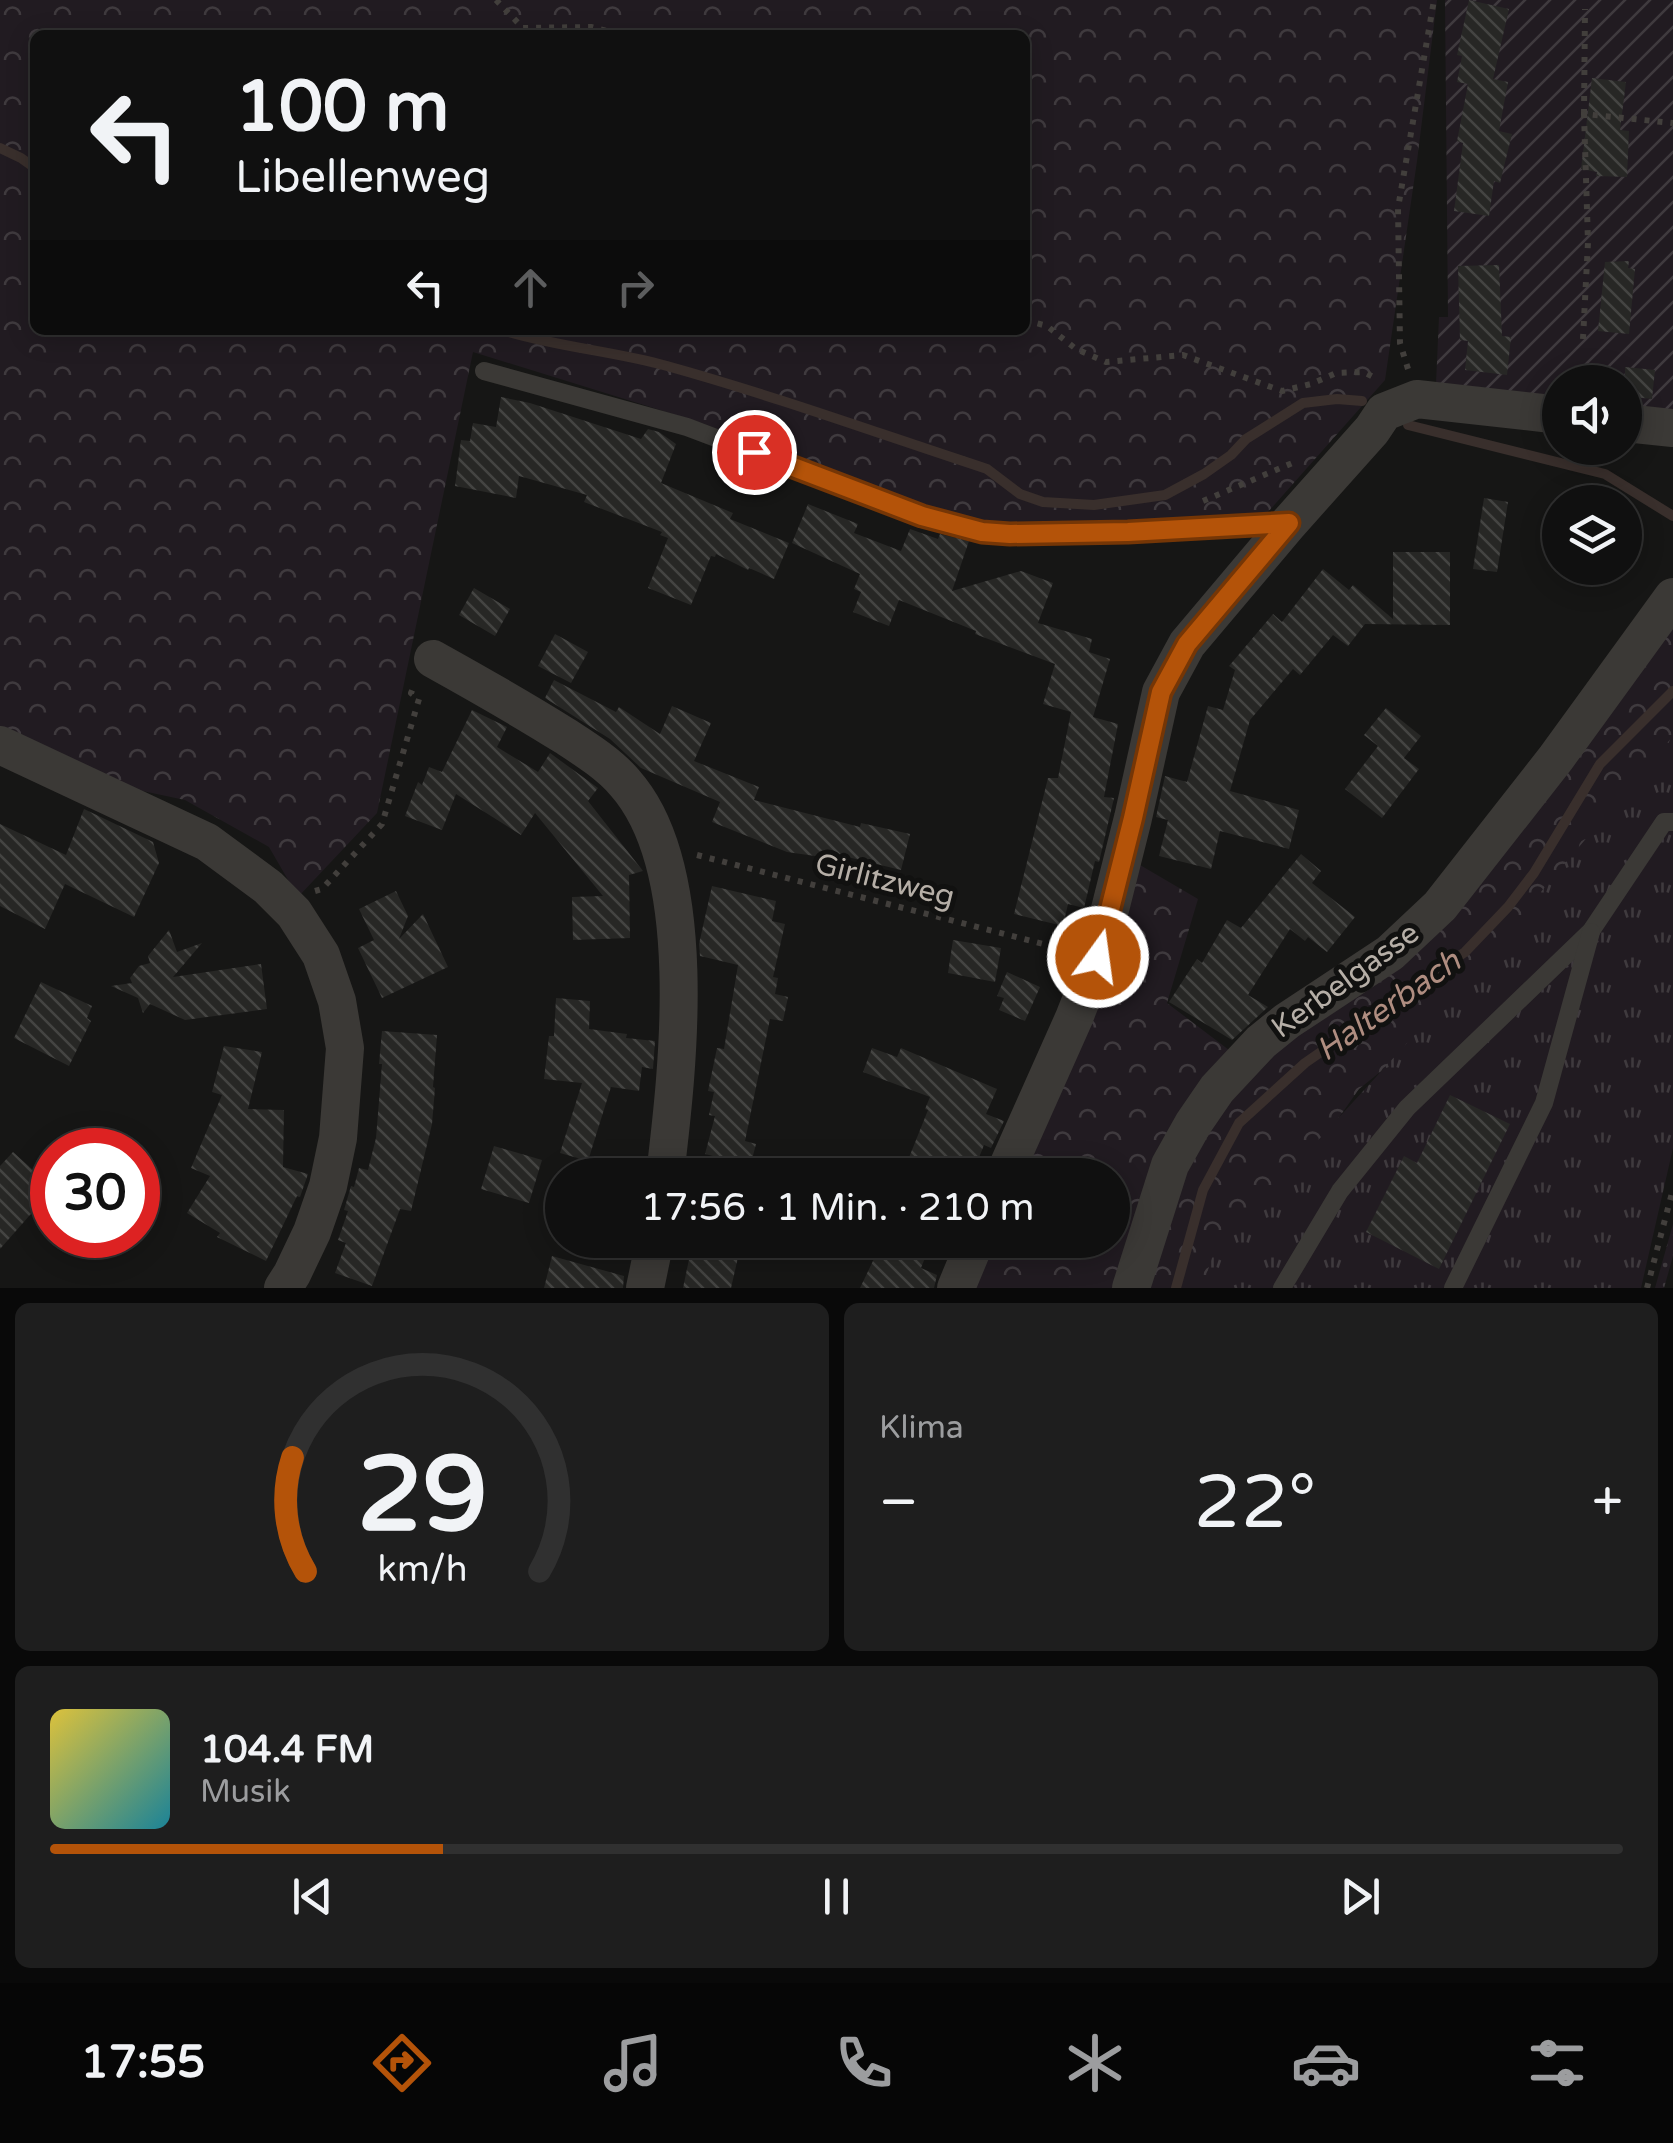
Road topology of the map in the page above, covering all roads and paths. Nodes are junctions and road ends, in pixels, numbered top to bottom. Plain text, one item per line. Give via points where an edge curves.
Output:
1 (496, 0) edge
2 (1434, 0) edge
3 (1585, 9) dead end
4 (602, 30) edge
5 (1584, 114) junction
6 (1673, 123) edge
7 (1030, 321) edge
8 (1583, 338) dead end
9 (484, 370) dead end
10 (1417, 399) junction
11 (1542, 413) edge
12 (1642, 424) edge
13 (1673, 428) edge
14 (1302, 459) dead end
15 (1198, 503) dead end
16 (1289, 523) junction
17 (1673, 597) edge
18 (425, 668) joint
19 (0, 745) edge
20 (1673, 822) edge
21 (662, 846) junction
22 (294, 912) junction
23 (1591, 932) junction
24 (1098, 957) junction
25 (667, 1158) edge
26 (1012, 1158) edge
27 (1673, 1189) edge
28 (652, 1258) edge
29 (968, 1258) edge
30 (283, 1288) edge
31 (645, 1288) edge
32 (956, 1288) edge
33 (1130, 1288) edge
34 (1282, 1288) edge
35 (1453, 1288) edge
36 (1647, 1288) edge

1 - 4 path via 523,28
2 - 10 path via 1398,208 1400,343
3 - 5 path
5 - 6 path
5 - 8 path
7 - 10 path via 1106,362 1183,355 1282,390 1336,373 1364,372
9 - 16 lane via 688,427 922,516 982,532
10 - 11 street
10 - 16 street via 1384,412
12 - 13 street
14 - 15 path
16 - 24 street via 1187,644 1161,692
17 - 33 street, Kerbelgasse via 1440,906 1390,954 1261,1042 1217,1089 1170,1164
18 - 21 street via 525,711 583,748 624,781
18 - 22 path via 412,693 420,699 382,824
19 - 22 street via 207,842
20 - 23 lane via 1664,822
21 - 24 path, Girlitzweg
21 - 25 street via 679,996
22 - 30 street via 326,970 345,1048 328,1186
23 - 34 lane via 1407,1108 1340,1191
23 - 35 lane via 1544,1103
24 - 26 street
27 - 36 path
28 - 31 street
29 - 32 street

